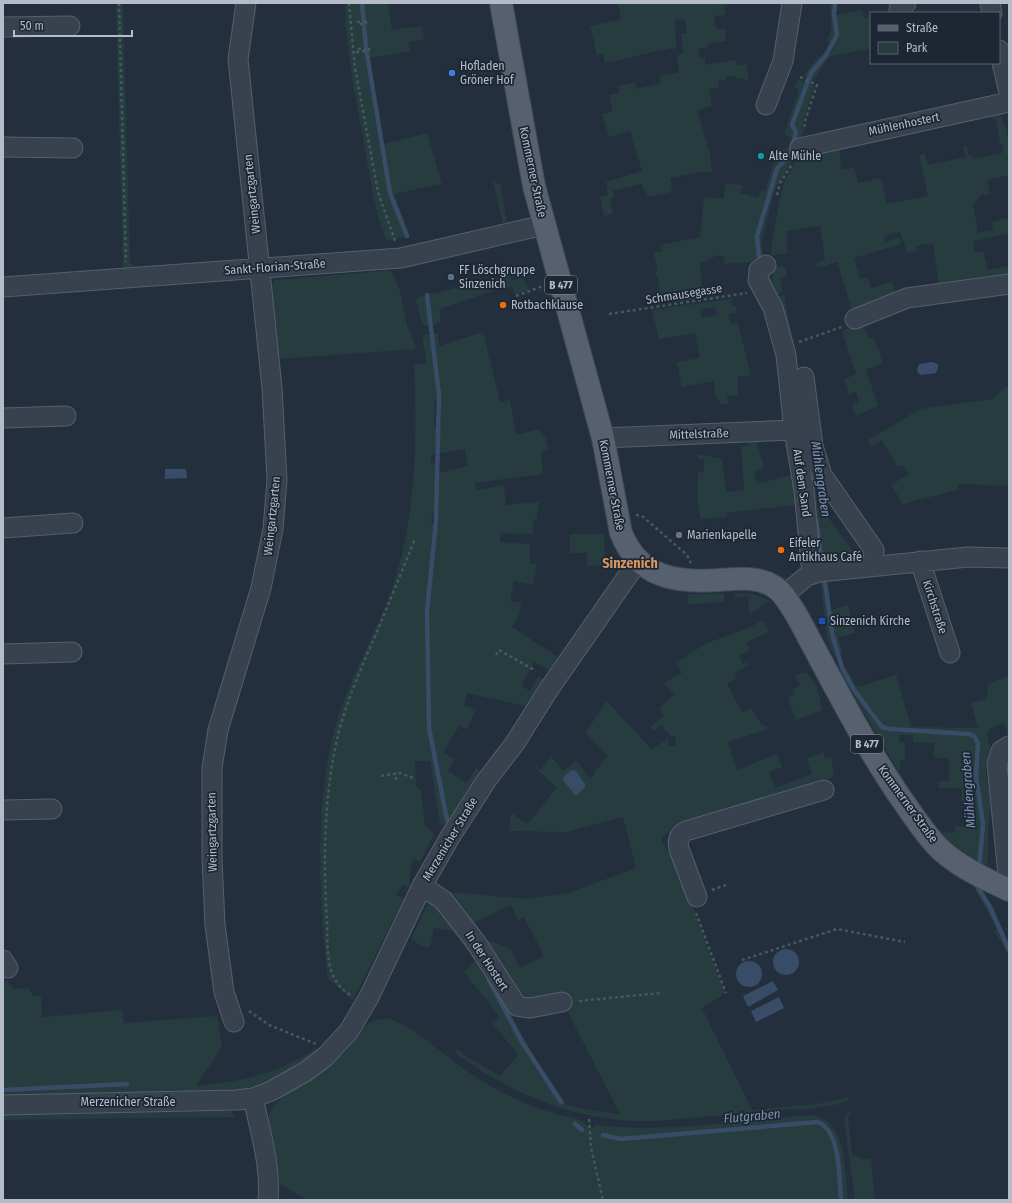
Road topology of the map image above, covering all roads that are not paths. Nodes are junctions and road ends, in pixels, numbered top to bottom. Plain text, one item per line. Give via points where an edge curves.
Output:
1 (246, 3) edge
2 (501, 3) edge
3 (792, 3) edge
4 (70, 26) dead end
5 (3, 27) edge
6 (1000, 54) edge
7 (1009, 92) edge
8 (1009, 102) edge
9 (766, 105) dead end
10 (3, 148) edge
11 (73, 148) dead end
12 (800, 148) dead end
13 (544, 225) junction
14 (762, 268) dead end
15 (259, 269) junction
16 (1009, 284) edge
17 (3, 287) edge
18 (855, 320) road end
19 (796, 344) road end
20 (797, 384) junction
21 (66, 416) dead end
22 (3, 418) edge
23 (794, 430) junction
24 (603, 438) junction
25 (72, 523) dead end
26 (3, 528) edge
27 (1009, 558) edge
28 (638, 561) junction
29 (920, 561) junction
30 (873, 565) junction
31 (819, 572) junction
32 (784, 595) junction
33 (72, 652) dead end
34 (950, 653) dead end
35 (3, 654) edge
36 (1009, 746) edge
37 (824, 790) dead end
38 (52, 809) dead end
39 (3, 810) edge
40 (1009, 885) edge
41 (422, 886) junction
42 (1009, 890) edge
43 (696, 896) road end
44 (562, 1002) road end
45 (241, 1016) road end
46 (253, 1098) junction
47 (3, 1105) edge
48 (268, 1200) edge

1 - 15 street, Weingartzgarten via 238,59
2 - 13 main road, Kommerner Straße / B 477 via 534,186
3 - 9 street via 783,61
4 - 5 street
6 - 7 street
8 - 12 street, Mühlenhostert
10 - 11 street
13 - 15 street, Sankt-Florian-Straße via 401,258
13 - 24 main road, Kommerner Straße / B 477
14 - 20 street, Auf dem Sand via 758,280 773,308
15 - 17 street, Sankt-Florian-Straße
15 - 45 street, Weingartzgarten via 275,426 275,508 261,588 218,733 211,784 212,876 218,954 224,992
16 - 18 street via 911,297
19 - 20 street, Auf dem Sand
20 - 23 street, Auf dem Sand
20 - 30 street, Auf dem Sand via 822,475 874,550
21 - 22 street
23 - 24 street, Mittelstraße
23 - 31 street, Auf dem Sand
24 - 28 main road, Kommerner Straße / B 477 via 621,533
25 - 26 street
27 - 29 street via 968,557
28 - 32 main road, Kommerner Straße / B 477 via 650,570 670,578 695,581 752,580 768,584
28 - 41 street, Merzenicher Straße via 549,689 515,743 482,787
29 - 30 street
29 - 34 street, Kirchstraße
30 - 31 street
31 - 32 street
32 - 42 main road, Kommerner Straße / B 477 via 875,757 913,815 942,851 978,876
33 - 35 street
36 - 40 street via 1001,751 997,764
37 - 43 street via 682,834 678,842 679,849
38 - 39 street
41 - 44 street, In der Hostert via 443,900 466,929 517,1006 530,1008
41 - 46 street, Merzenicher Straße via 369,997 339,1044 305,1072 282,1086
46 - 47 street, Merzenicher Straße
46 - 48 street via 265,1155

